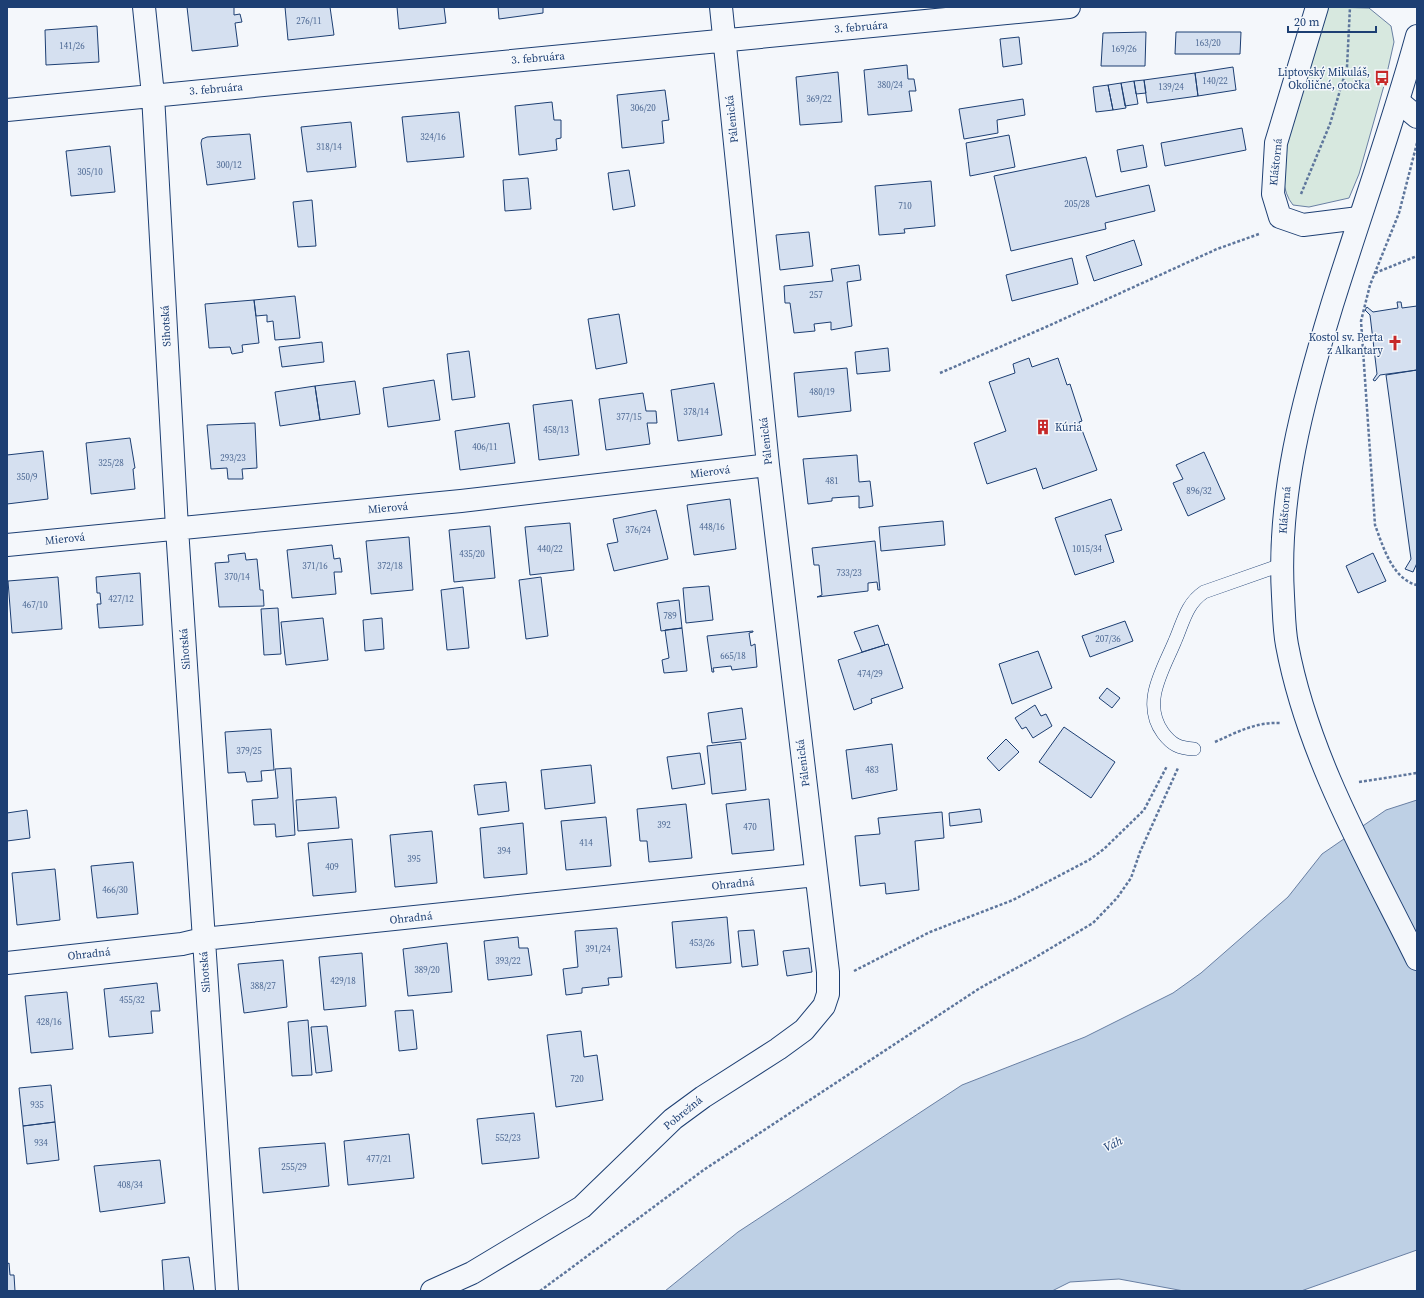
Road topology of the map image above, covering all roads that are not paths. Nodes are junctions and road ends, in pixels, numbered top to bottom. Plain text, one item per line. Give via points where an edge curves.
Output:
1 (144, 7) edge
2 (721, 7) edge
3 (1069, 7) edge
4 (1317, 7) edge
5 (1417, 36) edge
6 (724, 40) junction
7 (153, 95) junction
8 (1399, 102) junction
9 (7, 110) edge
10 (1417, 117) edge
11 (1359, 218) junction
12 (768, 465) junction
13 (178, 528) junction
14 (7, 545) edge
15 (1281, 565) junction
16 (1188, 748) road end
17 (816, 875) junction
18 (203, 939) junction
19 (1417, 959) edge
20 (7, 963) edge
21 (227, 1291) edge
22 (432, 1291) edge

1 - 7 street, Sihotská
2 - 6 street, Pálenická
3 - 6 street, 3. februára
4 - 11 street, Kláštorná via 1276,144 1273,194 1280,216 1303,225
5 - 8 street, Kláštorná
6 - 7 street, 3. februára
6 - 12 street, Pálenická
7 - 9 street, 3. februára
7 - 13 street, Sihotská
8 - 10 street
8 - 11 street, Kláštorná
11 - 15 street, Kláštorná via 1309,380 1297,433 1285,495
12 - 13 street, Mierová via 469,500
12 - 17 street, Pálenická
13 - 14 street, Mierová
13 - 18 street, Sihotská
15 - 16 lane via 1204,592 1196,597 1186,612 1160,674 1153,701 1154,713 1161,730 1174,745
15 - 19 street, Kláštorná via 1287,644 1307,721 1336,794
17 - 18 street, Ohradná
17 - 22 street, Pobrežná via 829,983 824,1006 804,1030 673,1119 582,1207 472,1273
18 - 20 street, Ohradná via 182,944
18 - 21 street, Sihotská

